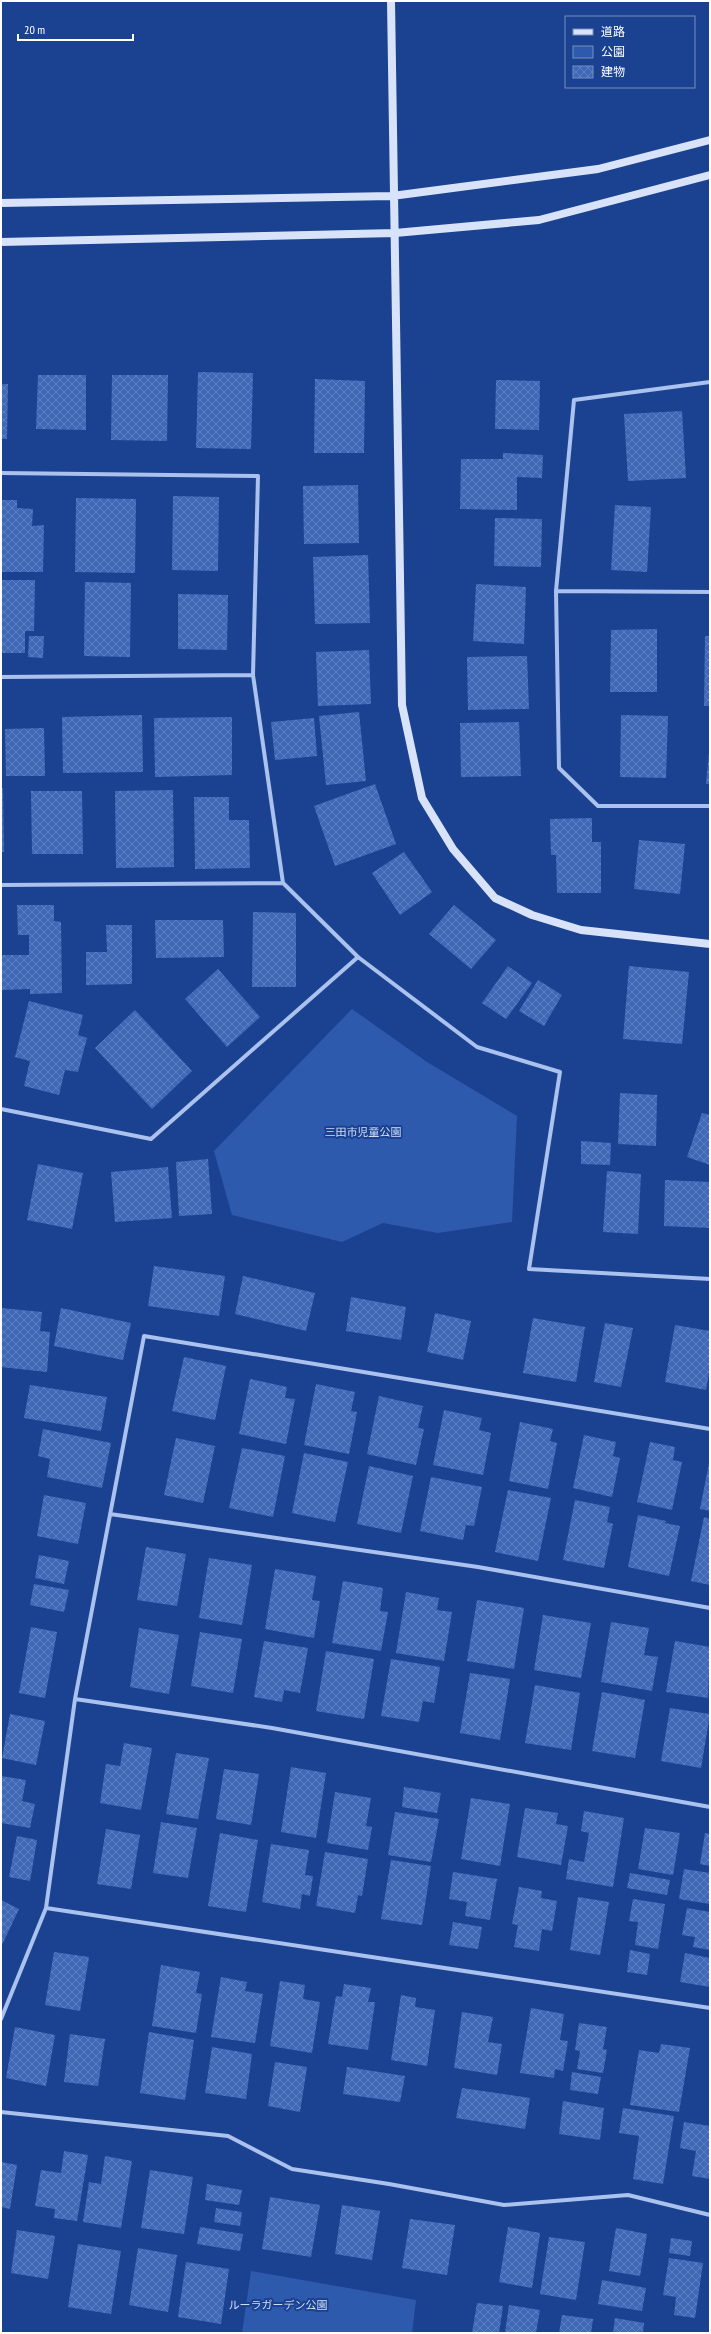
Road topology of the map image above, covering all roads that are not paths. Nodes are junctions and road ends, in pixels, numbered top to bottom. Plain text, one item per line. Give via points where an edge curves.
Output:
1 (391, 1) edge
2 (710, 140) edge
3 (710, 175) edge
4 (392, 196) junction
5 (1, 203) edge
6 (395, 233) junction
7 (1, 242) edge
8 (710, 382) edge
9 (1, 473) edge
10 (556, 590) junction
11 (710, 592) edge
12 (253, 675) junction
13 (1, 677) edge
14 (710, 806) edge
15 (283, 883) junction
16 (1, 885) edge
17 (710, 944) edge
18 (358, 957) junction
19 (1, 1109) edge
20 (710, 1279) edge
21 (710, 1429) edge
22 (110, 1514) junction
23 (710, 1608) edge
24 (75, 1699) junction
25 (710, 1807) edge
26 (46, 1908) junction
27 (710, 2008) edge
28 (1, 2019) edge
29 (1, 2112) edge
30 (710, 2215) edge

1 - 4 street
2 - 4 street via 598,169
3 - 6 street via 539,220
4 - 5 street
4 - 6 street
6 - 7 street
6 - 17 street via 402,704 422,798 452,849 495,898 532,915 581,930
8 - 10 street via 574,400
9 - 12 street via 258,476
10 - 11 street
10 - 14 street via 559,768 598,806
12 - 13 street
12 - 15 street
15 - 16 street
15 - 18 street
18 - 19 street via 150,1139
18 - 20 street via 477,1047 560,1072 529,1269
21 - 22 street via 144,1336
22 - 23 street via 472,1566
22 - 24 street
24 - 25 street via 272,1728
24 - 26 street
26 - 27 street
26 - 28 street
29 - 30 street via 228,2136 292,2169 504,2205 628,2195

